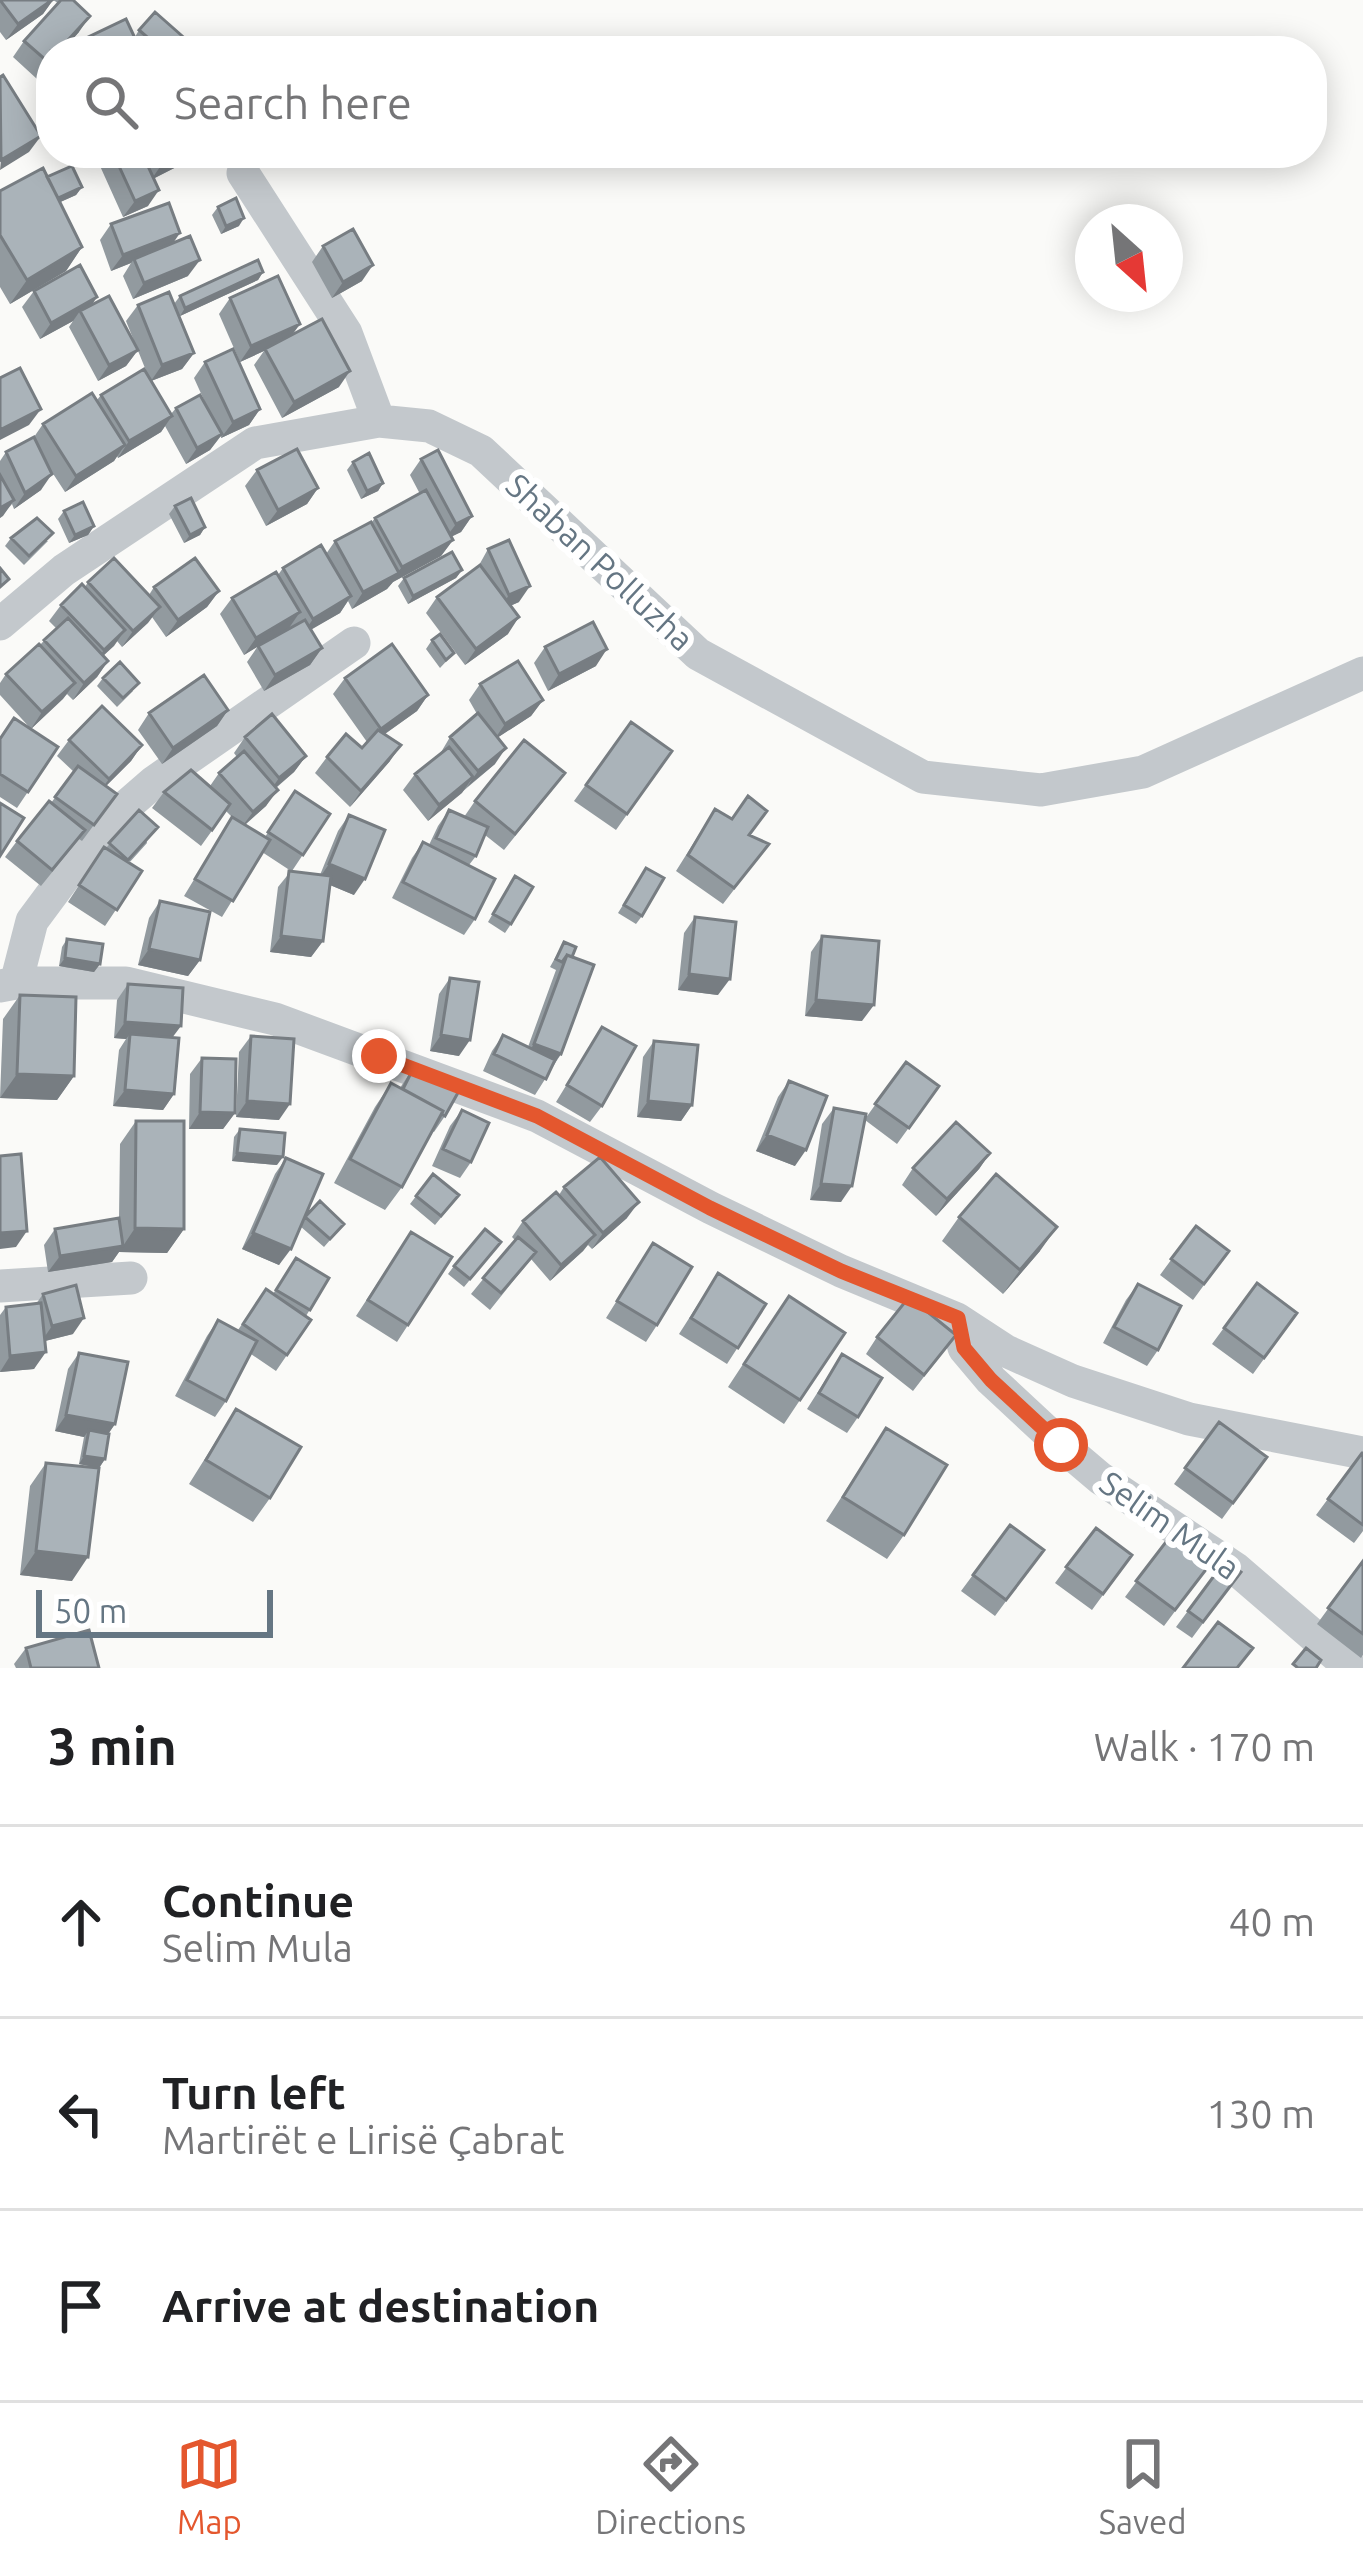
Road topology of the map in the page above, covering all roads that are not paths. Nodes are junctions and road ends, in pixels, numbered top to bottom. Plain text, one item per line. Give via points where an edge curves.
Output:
1 (243, 173) dead end
2 (379, 421) junction
3 (0, 624) edge
4 (354, 644) dead end
5 (1363, 673) edge
6 (8, 984) edge
7 (131, 1277) dead end
8 (0, 1286) edge
9 (958, 1318) junction
10 (1363, 1453) edge
11 (1351, 1668) edge

1 - 2 street via 346,333
2 - 3 street, Shaban Polluzha via 255,442 64,570
2 - 5 street, Shaban Polluzha via 429,426 481,451 698,654 923,777 1041,790 1143,772
4 - 6 street via 154,782 101,828 32,921
6 - 9 street via 126,983 275,1019 537,1116 841,1271
7 - 8 street
9 - 10 street via 1073,1381 1189,1419
9 - 11 street, Selim Mula via 964,1348 1061,1445 1236,1569

